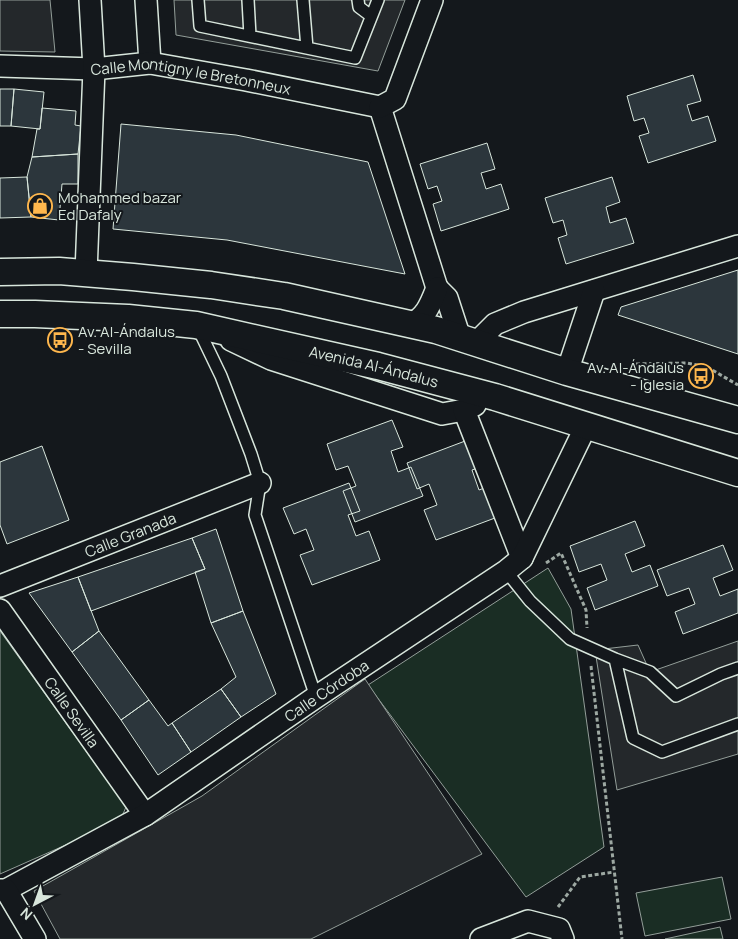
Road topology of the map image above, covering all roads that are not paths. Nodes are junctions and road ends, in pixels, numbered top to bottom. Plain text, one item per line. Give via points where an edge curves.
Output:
1 (90, 0) edge
2 (146, 0) edge
3 (198, 0) edge
4 (248, 0) edge
5 (303, 0) edge
6 (358, 0) edge
7 (378, 0) edge
8 (432, 0) edge
9 (371, 16) junction
10 (250, 36) junction
11 (306, 48) junction
12 (150, 63) junction
13 (0, 66) edge
14 (94, 69) junction
15 (380, 107) junction
16 (738, 246) edge
17 (0, 272) edge
18 (86, 273) junction
19 (437, 288) junction
20 (594, 291) junction
21 (0, 314) edge
22 (410, 324) junction
23 (196, 325) junction
24 (468, 340) junction
25 (567, 372) junction
26 (495, 397) junction
27 (464, 410) junction
28 (738, 420) edge
29 (586, 426) junction
30 (738, 473) edge
31 (260, 484) junction
32 (514, 570) junction
33 (0, 586) edge
34 (0, 610) edge
35 (615, 659) junction
36 (738, 668) edge
37 (316, 697) junction
38 (738, 724) edge
39 (145, 815) junction
40 (3, 890) edge
41 (35, 939) edge
42 (481, 939) edge
43 (563, 939) edge

1 - 14 street
2 - 12 street
3 - 10 lane via 200,26
4 - 10 lane
5 - 11 lane
6 - 9 lane via 358,7
7 - 9 lane
8 - 15 street via 394,100
9 - 11 lane via 355,58
10 - 11 lane
12 - 14 street, Calle Montigny le Bretonneux
12 - 15 street, Calle Montigny le Bretonneux
13 - 14 street, Calle Montigny le Bretonneux
14 - 18 street
15 - 19 street
16 - 20 street
17 - 18 street
18 - 22 street via 211,285 284,296
19 - 22 street via 423,316
19 - 24 street via 447,298
20 - 24 street via 524,312
20 - 25 street
21 - 23 street, Avenida Al-Ándalus via 128,318
22 - 24 street
23 - 26 street, Avenida Al-Ándalus via 378,366
23 - 27 street via 271,359 442,414
23 - 31 lane via 221,376
24 - 25 street
25 - 28 street
26 - 27 street
26 - 29 street, Avenida Al-Ándalus
27 - 32 street
29 - 30 street, Avenida Al-Ándalus
29 - 32 street
31 - 33 street, Calle Granada
31 - 37 lane via 255,515
32 - 35 lane via 530,601 570,639
32 - 37 street, Calle Córdoba
34 - 39 street, Calle Sevilla
35 - 36 lane via 650,672 676,696
35 - 38 lane via 633,738 662,752
37 - 39 street, Calle Córdoba
39 - 40 street, Calle Córdoba
40 - 41 street
42 - 43 street via 528,921 559,928

